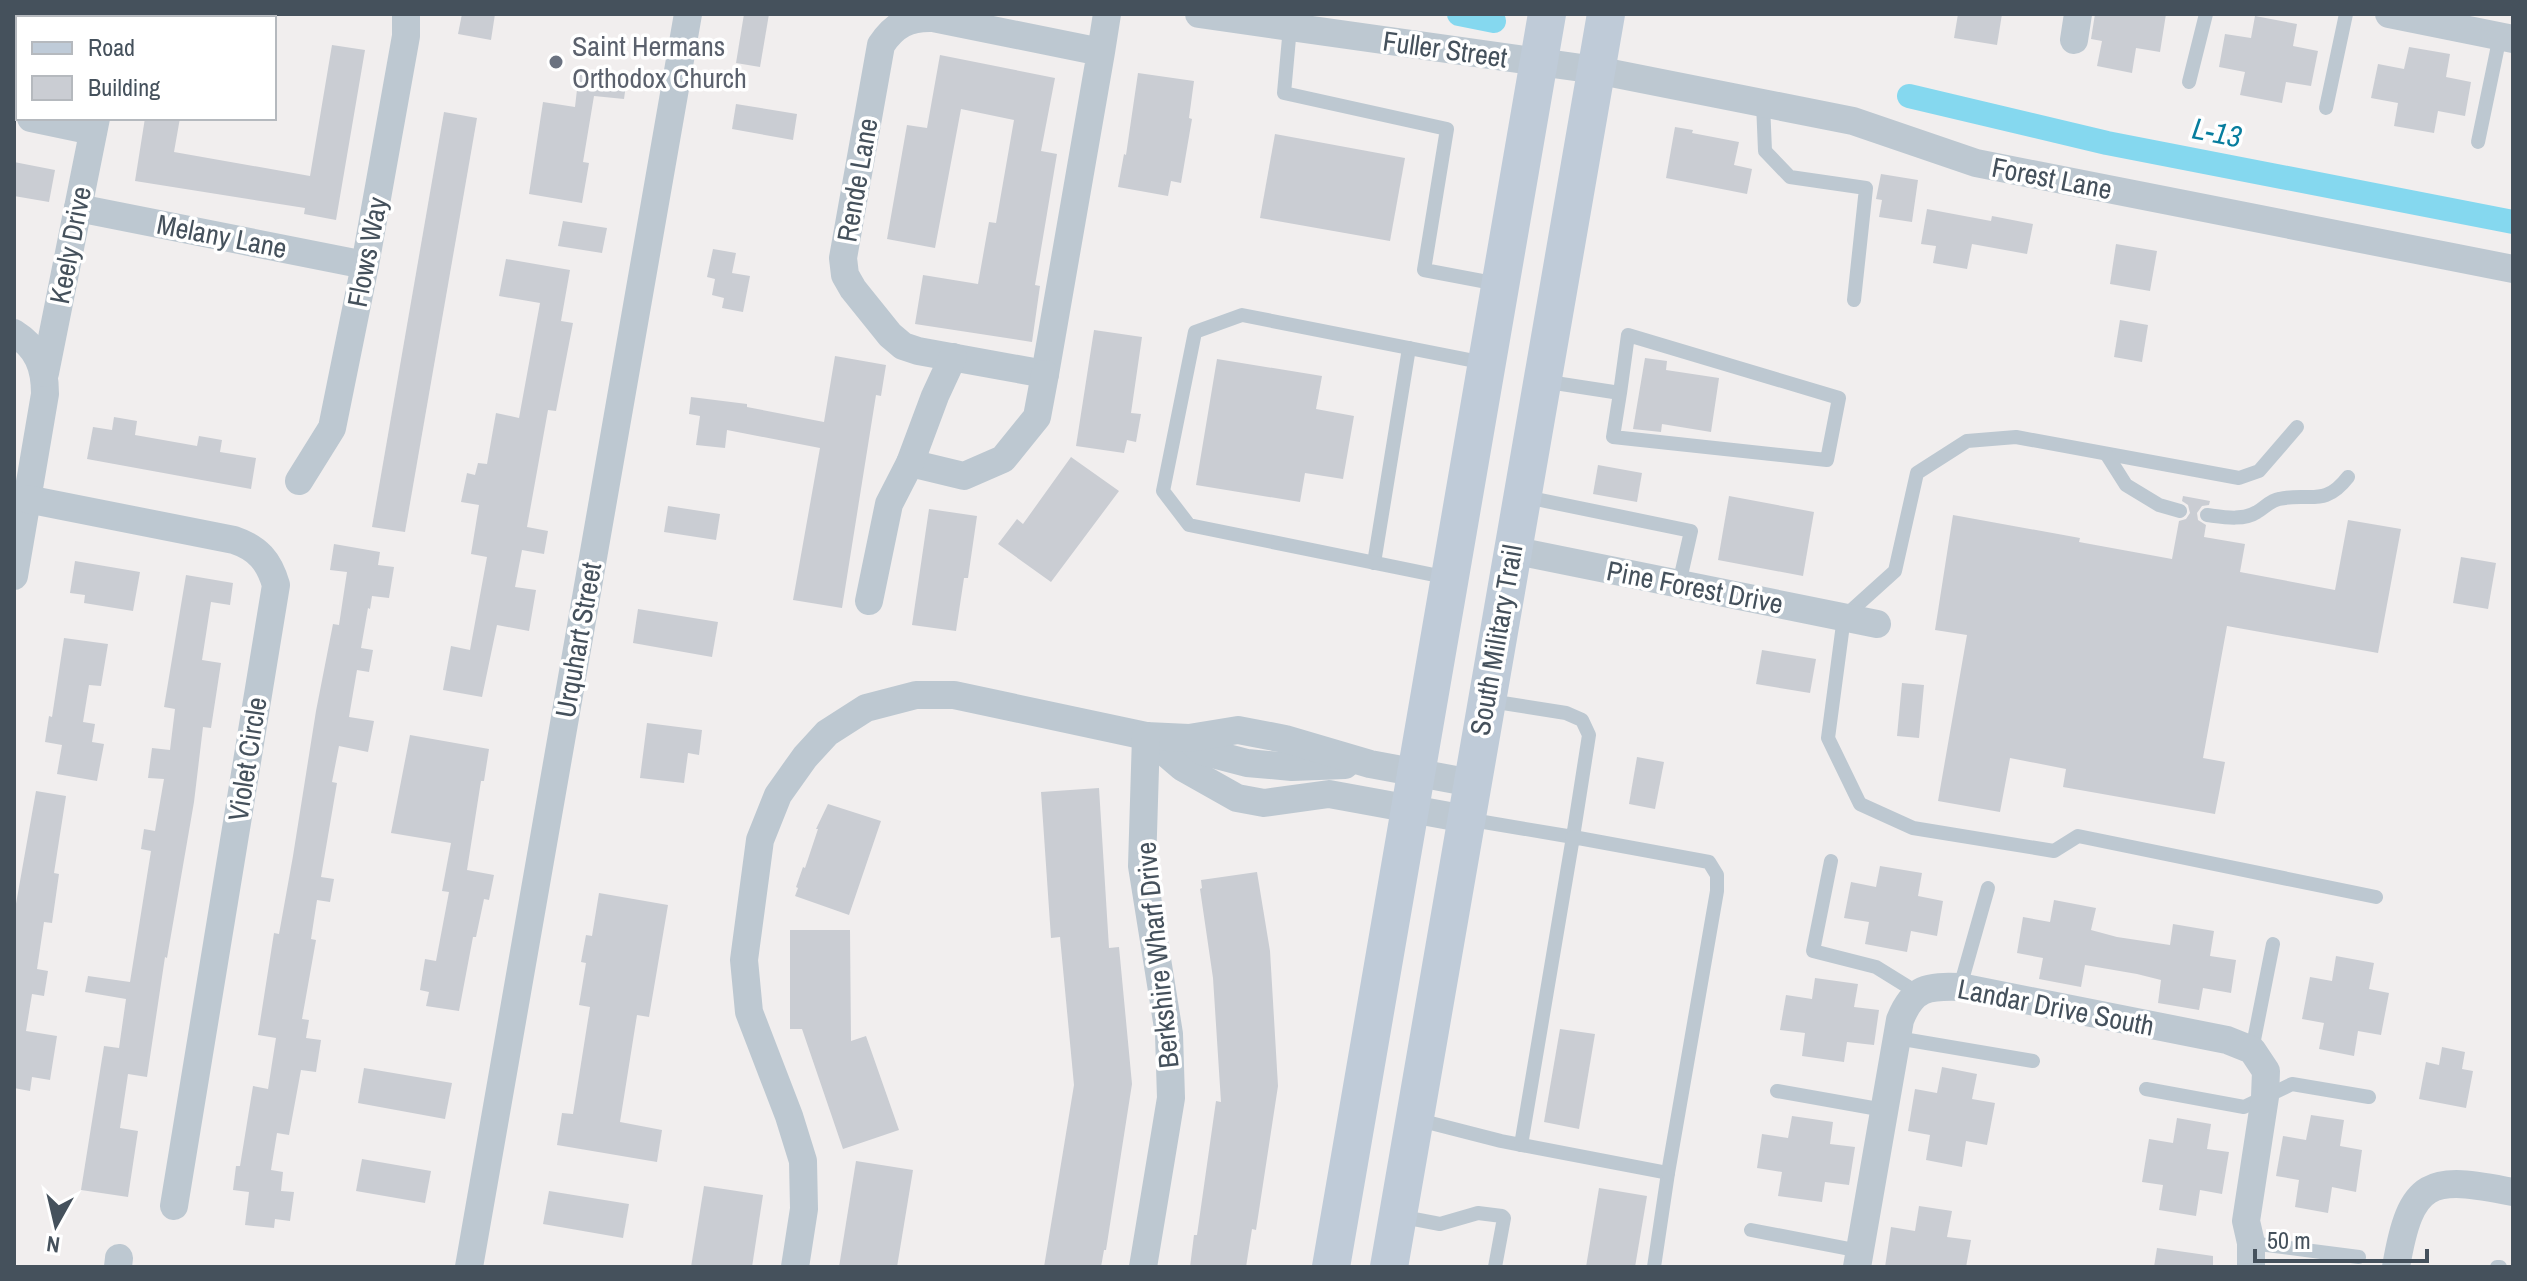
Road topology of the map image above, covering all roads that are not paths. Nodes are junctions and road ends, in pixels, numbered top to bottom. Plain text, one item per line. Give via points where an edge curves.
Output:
1 (406, 14) edge
2 (688, 14) edge
3 (1107, 14) edge
4 (1199, 14) edge
5 (1547, 14) edge
6 (1606, 14) edge
7 (2206, 14) edge
8 (2346, 14) edge
9 (2389, 14) edge
10 (2430, 18) edge
11 (1290, 27) junction
12 (2506, 38) edge
13 (1101, 52) junction
14 (1537, 62) junction
15 (1596, 70) junction
16 (2189, 82) dead end
17 (1763, 103) junction
18 (2326, 108) dead end
19 (52, 120) edge
20 (94, 124) edge
21 (2478, 142) dead end
22 (78, 208) junction
23 (365, 265) junction
24 (2513, 269) edge
25 (1499, 284) junction
26 (1854, 300) dead end
27 (14, 333) edge
28 (1409, 348) junction
29 (953, 357) junction
30 (1486, 363) junction
31 (45, 373) junction
32 (1045, 374) junction
33 (1542, 381) junction
34 (1620, 393) junction
35 (2297, 427) dead end
36 (2107, 455) junction
37 (910, 463) junction
38 (2348, 477) dead end
39 (299, 481) dead end
40 (1521, 496) junction
41 (27, 499) junction
42 (2180, 511) dead end
43 (2207, 515) dead end
44 (1512, 550) junction
45 (1374, 563) junction
46 (14, 576) edge
47 (1449, 578) junction
48 (1679, 584) junction
49 (869, 601) dead end
50 (1844, 617) junction
51 (1877, 624) dead end
52 (1486, 701) junction
53 (1146, 736) junction
54 (1189, 738) junction
55 (1223, 757) junction
56 (1370, 764) junction
57 (1206, 780) junction
58 (1413, 790) junction
59 (1469, 801) junction
60 (1573, 837) junction
61 (1831, 861) dead end
62 (1988, 888) dead end
63 (2376, 897) dead end
64 (2273, 944) dead end
65 (1960, 987) junction
66 (1918, 993) junction
67 (1897, 1038) junction
68 (2252, 1050) junction
69 (2033, 1061) dead end
70 (2146, 1089) dead end
71 (1777, 1091) dead end
72 (2265, 1097) junction
73 (2369, 1097) dead end
74 (1884, 1110) junction
75 (1414, 1119) junction
76 (1521, 1145) junction
77 (1668, 1173) junction
78 (2513, 1192) edge
79 (174, 1206) dead end
80 (1397, 1216) junction
81 (1751, 1230) dead end
82 (2251, 1255) edge
83 (2359, 1257) dead end
84 (1859, 1259) edge
85 (469, 1267) edge
86 (795, 1267) edge
87 (1143, 1267) edge
88 (1331, 1267) edge
89 (1389, 1267) edge
90 (1495, 1267) edge
91 (1654, 1267) edge
92 (2396, 1267) edge

1 - 23 street, Flows Way
2 - 85 street, Urquhart Street
3 - 13 street
4 - 11 street, Fuller Street
5 - 14 main road, South Military Trail
6 - 15 main road, South Military Trail
7 - 16 lane
8 - 18 lane
9 - 10 street
10 - 12 street
11 - 14 street, Fuller Street
11 - 25 lane via 1284,93 1447,129 1424,270
12 - 21 lane
13 - 29 street, Rende Lane via 933,18 902,23 881,45 845,242 845,275 903,346
13 - 32 street
14 - 15 street, Fuller Street
14 - 25 main road, South Military Trail
15 - 17 street, Forest Lane
15 - 33 main road, South Military Trail
17 - 24 street, Forest Lane via 1853,121 1976,163
17 - 26 lane via 1765,151 1790,177 1866,188
19 - 20 street
20 - 22 street, Keely Drive
22 - 23 street, Melany Lane
22 - 31 street, Keely Drive
23 - 39 street, Flows Way via 332,428
25 - 30 main road, South Military Trail
27 - 31 street via 30,344
28 - 30 lane
28 - 45 lane
28 - 45 lane via 1242,315 1195,332 1163,491 1189,525
29 - 32 street, Rende Lane
29 - 37 street
30 - 47 main road, South Military Trail
31 - 41 street, Keely Drive
32 - 37 street via 1037,417 1003,459 964,476
33 - 34 lane
33 - 40 main road, South Military Trail
34 - 34 lane via 1613,437 1827,460 1839,398 1628,335
35 - 36 lane via 2259,471 2239,478
36 - 42 lane via 2126,485
36 - 50 lane via 2016,437 1967,441 1917,473 1895,571
37 - 49 street via 889,504
38 - 43 lane via 2328,496 2277,499 2253,515
40 - 44 main road, South Military Trail
40 - 48 lane via 1691,531
41 - 46 street, Keely Drive
41 - 79 street, Violet Circle via 249,545 262,555 276,585
44 - 48 street, Pine Forest Drive
44 - 52 main road, South Military Trail
45 - 47 lane
47 - 58 main road, South Military Trail
48 - 50 street, Pine Forest Drive
50 - 51 street, Pine Forest Drive
50 - 63 lane via 1828,738 1860,804 1913,828 2054,851 2078,836
52 - 59 main road, South Military Trail
52 - 60 lane via 1582,720 1589,735
53 - 54 street
53 - 57 street
53 - 86 street via 954,695 916,695 866,708 827,733 778,795 760,840 744,960 749,1012 803,1161 804,1209
53 - 87 street, Berkshire Wharf Drive via 1142,866 1169,1034 1171,1098
54 - 55 street via 1201,751
54 - 56 street via 1238,730
55 - 56 street via 1292,767
55 - 57 street
56 - 58 street
57 - 58 street via 1237,798 1264,803
58 - 59 street
58 - 88 main road, South Military Trail
59 - 60 lane
59 - 75 main road, South Military Trail
60 - 76 lane
60 - 77 lane via 1709,862 1717,875
61 - 66 lane via 1813,951 1876,967
62 - 65 lane
64 - 68 lane
65 - 66 street, Landar Drive South via 1933,986
65 - 68 street, Landar Drive South via 2227,1040
66 - 67 street, Landar Drive South via 1906,1005
67 - 69 lane
67 - 74 street, Landar Drive South
68 - 72 street via 2266,1071
70 - 72 lane via 2244,1107
71 - 74 lane
72 - 73 lane via 2292,1084
72 - 82 street via 2246,1221
74 - 84 street, Landar Drive South
75 - 76 lane
75 - 80 main road, South Military Trail
76 - 77 lane
77 - 91 lane
78 - 92 street via 2453,1182 2421,1196 2402,1229
80 - 89 main road, South Military Trail
80 - 90 lane via 1440,1224 1478,1213 1502,1216
81 - 84 lane
82 - 83 lane

